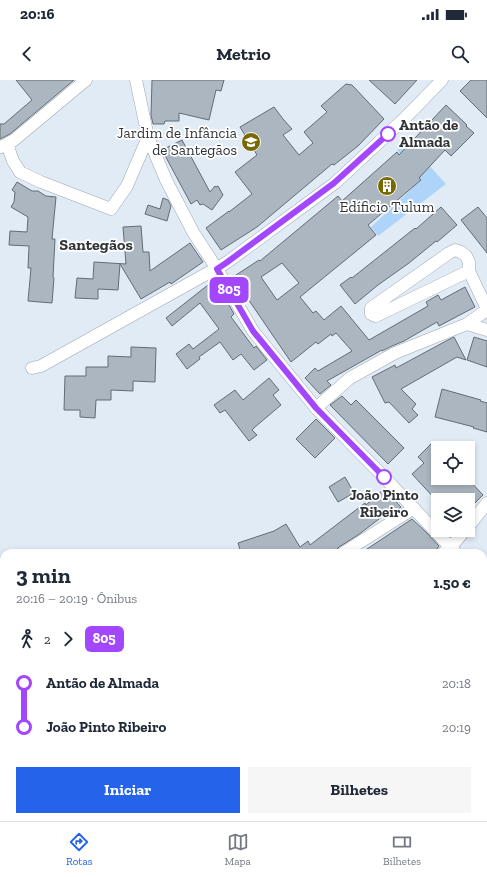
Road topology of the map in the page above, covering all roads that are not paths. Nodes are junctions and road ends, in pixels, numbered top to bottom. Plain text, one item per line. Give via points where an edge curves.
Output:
1 (86, 80) edge
2 (136, 80) edge
3 (442, 80) edge
4 (148, 137) junction
5 (4, 146) edge
6 (217, 269) junction
7 (469, 271) junction
8 (487, 309) edge
9 (467, 324) junction
10 (487, 330) edge
11 (32, 368) dead end
12 (316, 408) junction
13 (487, 503) edge
14 (414, 508) junction
15 (475, 518) edge
16 (460, 537) edge
17 (349, 549) edge
18 (448, 549) edge
19 (451, 549) edge

1 - 5 street
2 - 4 street
3 - 6 street via 334,183
4 - 5 street via 127,186 111,209 20,172
4 - 6 street via 166,180 193,232
6 - 11 street via 41,366
6 - 12 street via 253,331
7 - 7 street via 466,256 455,250 371,308 371,314 376,316
7 - 8 street
8 - 9 street
9 - 10 street
9 - 12 street via 395,353 350,378
12 - 14 street
13 - 15 street
14 - 17 street
14 - 18 street
16 - 19 street

